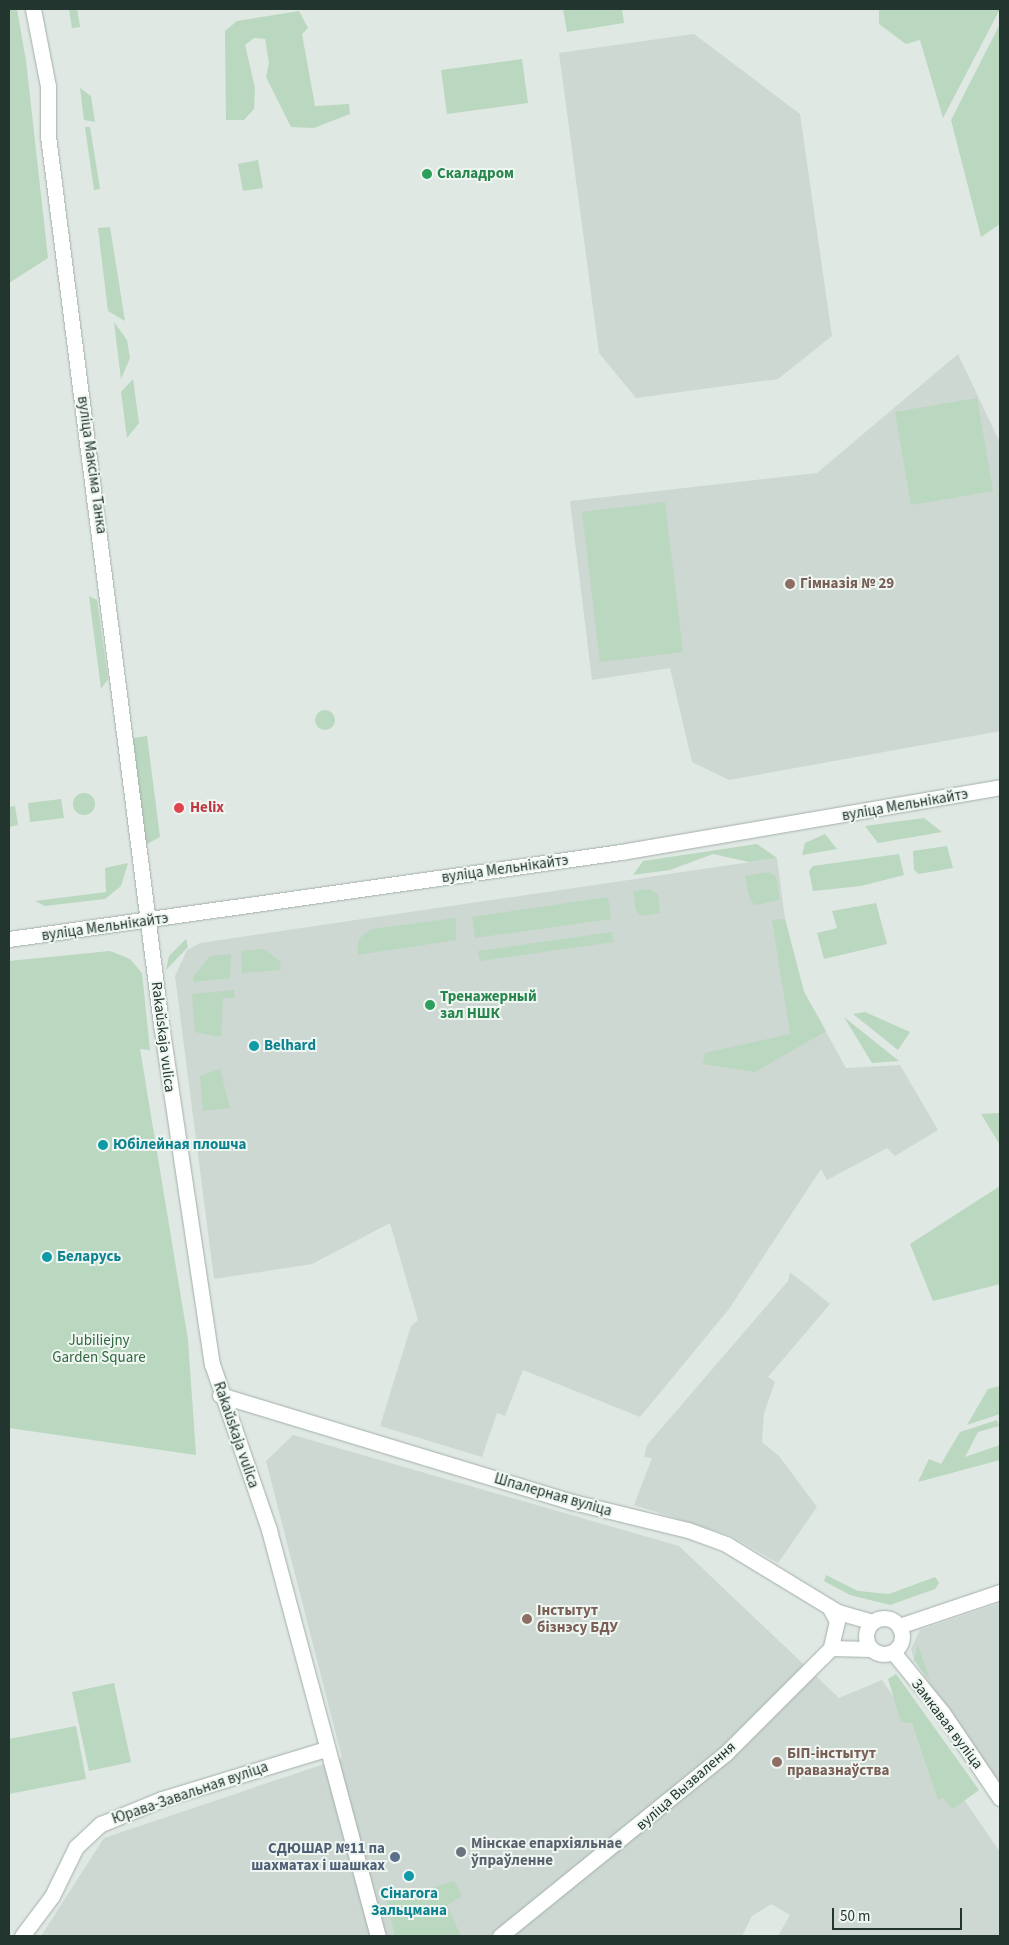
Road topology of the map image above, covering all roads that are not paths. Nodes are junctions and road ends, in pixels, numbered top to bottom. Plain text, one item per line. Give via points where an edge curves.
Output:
1 (34, 16) edge
2 (1000, 787) edge
3 (149, 922) junction
4 (9, 939) edge
5 (220, 1395) junction
6 (1000, 1592) edge
7 (830, 1608) junction
8 (872, 1622) junction
9 (899, 1626) junction
10 (831, 1648) junction
11 (870, 1649) junction
12 (892, 1652) junction
13 (326, 1749) junction
14 (1000, 1798) edge
15 (22, 1936) edge
16 (378, 1936) edge
17 (500, 1936) edge

1 - 3 street, вуліца Максіма Танка via 43,47 48,136
2 - 3 street, вуліца Мельнікайтэ via 621,852
3 - 4 street, вуліца Мельнікайтэ
3 - 5 street, Rakaŭskaja vulica via 179,1161
5 - 7 street, Шпалерная вуліца via 573,1502 688,1530 726,1544
5 - 13 street, Rakaŭskaja vulica via 262,1509
6 - 9 street
7 - 8 street, Шпалерная вуліца
7 - 10 street via 837,1621
8 - 9 street via 884,1618
8 - 11 street via 866,1632
9 - 12 street via 902,1637
10 - 11 street
10 - 17 street, вуліца Вызвалення via 726,1753
11 - 12 street via 881,1654
12 - 14 street, Замкавая вуліца via 942,1712
13 - 15 street, Юрава-Завальная вуліца via 162,1800 88,1833 52,1896
13 - 16 street, Rakaŭskaja vulica

